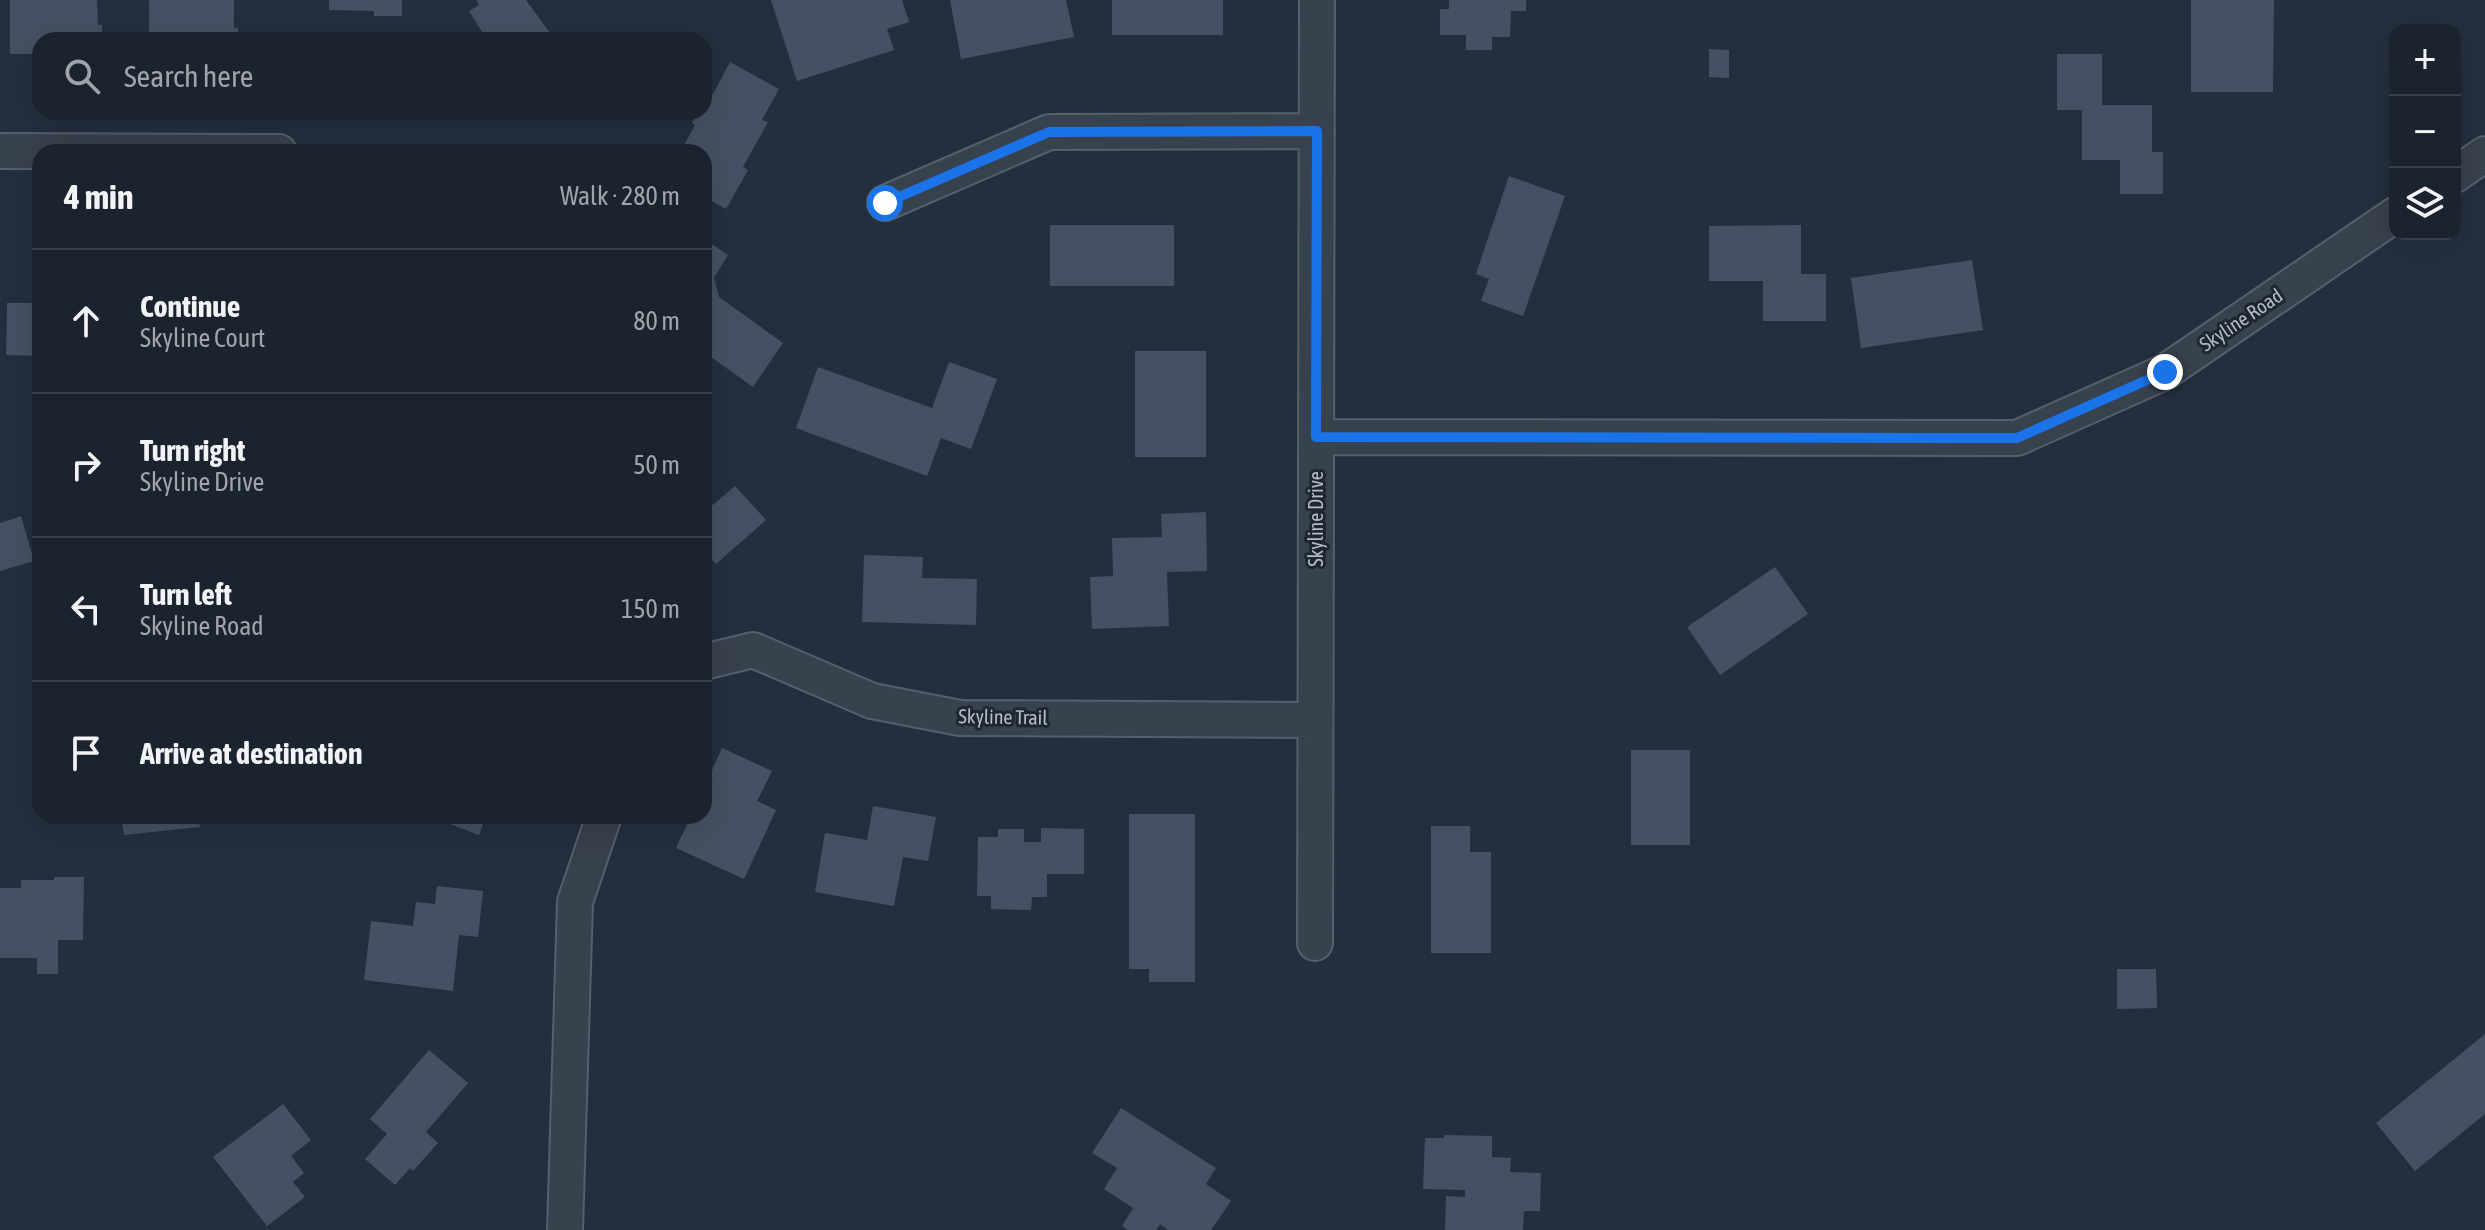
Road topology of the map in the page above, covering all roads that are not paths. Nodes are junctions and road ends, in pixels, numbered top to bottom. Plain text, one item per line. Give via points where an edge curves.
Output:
1 (1317, 0) edge
2 (1317, 131) junction
3 (0, 151) edge
4 (32, 151) edge
5 (2485, 154) edge
6 (2461, 171) edge
7 (885, 203) dead end
8 (2389, 219) edge
9 (1316, 437) junction
10 (712, 660) edge
11 (1315, 720) junction
12 (601, 824) edge
13 (1315, 943) dead end
14 (565, 1230) edge

1 - 2 street, Skyline Drive
2 - 7 street via 1049,132
2 - 9 street, Skyline Drive
3 - 4 street
5 - 6 street
8 - 9 street, Skyline Road via 2165,372 2017,438
9 - 11 street, Skyline Drive
10 - 11 street, Skyline Trail via 753,650 872,701 960,718
11 - 13 street, Skyline Drive
12 - 14 street via 575,902

